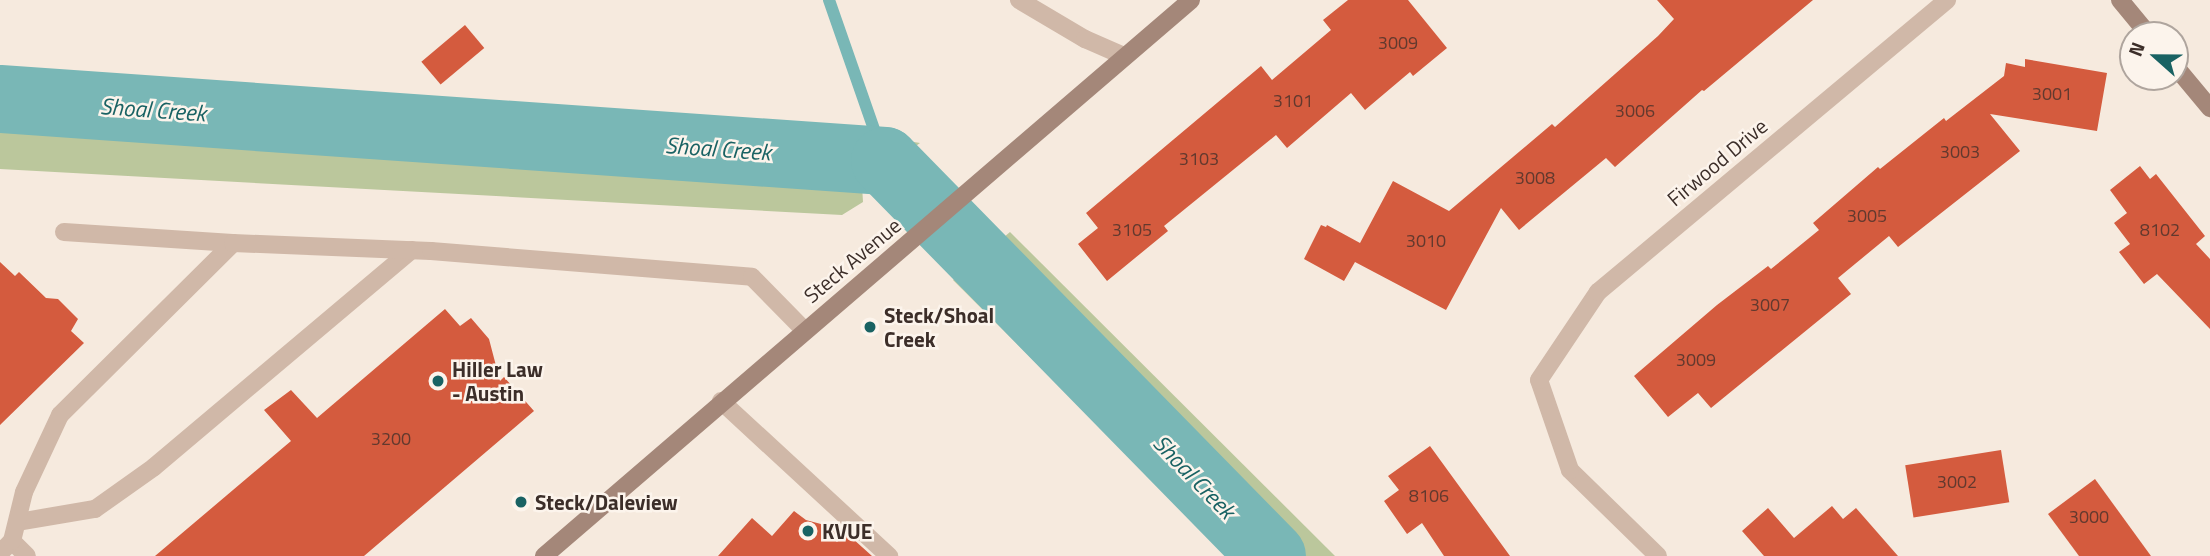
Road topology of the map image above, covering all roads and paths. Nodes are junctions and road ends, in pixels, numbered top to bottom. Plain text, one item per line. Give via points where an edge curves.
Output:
1 (1019, 0) edge
2 (1191, 0) edge
3 (1947, 0) edge
4 (2120, 0) edge
5 (2137, 21) edge
6 (1124, 56) junction
7 (2189, 83) edge
8 (2210, 108) edge
9 (64, 232) dead end
10 (233, 243) junction
11 (412, 250) junction
12 (804, 330) junction
13 (721, 401) junction
14 (18, 522) junction
15 (6, 547) edge
16 (27, 556) edge
17 (544, 556) edge
18 (889, 556) edge
19 (1658, 556) edge

1 - 6 street via 1084,40
2 - 6 street, Steck Avenue
3 - 19 street, Firwood Drive via 1598,292 1539,380 1570,470
4 - 5 street
6 - 12 street, Steck Avenue
7 - 8 street
9 - 10 street
10 - 11 street
10 - 14 street via 60,415 24,492
11 - 12 street via 752,277
11 - 14 street via 154,467 95,509
12 - 13 street, Steck Avenue
13 - 17 street, Steck Avenue
13 - 18 street
14 - 15 street
15 - 16 street

